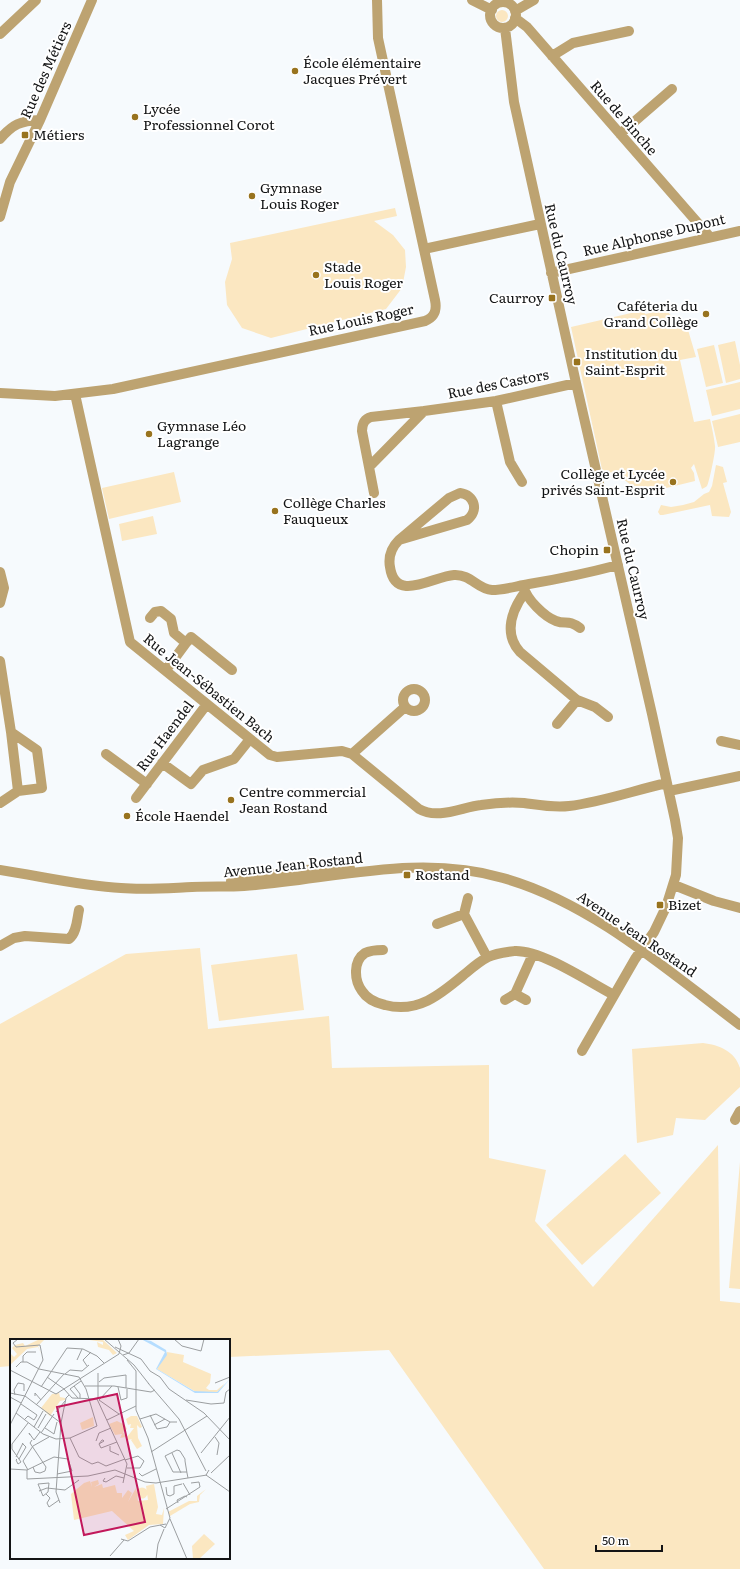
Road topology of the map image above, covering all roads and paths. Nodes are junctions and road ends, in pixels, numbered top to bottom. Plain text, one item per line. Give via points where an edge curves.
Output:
1 (36, 0) edge
2 (92, 0) edge
3 (377, 0) edge
4 (472, 0) edge
5 (534, 0) edge
6 (506, 1) edge
7 (492, 10) junction
8 (515, 15) junction
9 (505, 28) junction
10 (629, 31) dead end
11 (0, 34) edge
12 (552, 56) junction
13 (672, 88) dead end
14 (40, 120) junction
15 (620, 134) junction
16 (0, 139) edge
17 (2, 196) edge
18 (0, 217) edge
19 (540, 224) junction
20 (740, 231) edge
21 (710, 237) junction
22 (424, 249) junction
23 (551, 272) junction
24 (576, 383) junction
25 (0, 394) edge
26 (75, 394) junction
27 (496, 401) junction
28 (424, 411) junction
29 (369, 467) junction
30 (522, 482) dead end
31 (374, 493) dead end
32 (399, 540) junction
33 (618, 565) junction
34 (0, 572) edge
35 (524, 588) junction
36 (0, 603) edge
37 (150, 618) dead end
38 (580, 628) dead end
39 (186, 643) junction
40 (0, 661) edge
41 (166, 670) junction
42 (232, 670) dead end
43 (577, 700) junction
44 (207, 704) junction
45 (405, 707) dead end
46 (608, 716) dead end
47 (557, 724) dead end
48 (11, 732) junction
49 (250, 739) junction
50 (722, 741) dead end
51 (740, 745) edge
52 (106, 754) dead end
53 (352, 754) junction
54 (162, 763) junction
55 (740, 776) edge
56 (146, 784) junction
57 (668, 787) junction
58 (18, 791) junction
59 (136, 798) dead end
60 (0, 803) edge
61 (0, 870) edge
62 (674, 885) junction
63 (468, 898) dead end
64 (740, 908) edge
65 (79, 910) dead end
66 (464, 914) junction
67 (437, 924) dead end
68 (0, 946) edge
69 (383, 950) dead end
70 (641, 951) junction
71 (533, 954) junction
72 (487, 957) junction
73 (514, 994) junction
74 (614, 995) junction
75 (505, 1000) dead end
76 (526, 1000) dead end
77 (740, 1025) edge
78 (582, 1051) dead end

1 - 11 street
2 - 14 street, Rue des Métiers
3 - 22 street, Rue Louis Roger via 379,44
4 - 7 street
5 - 8 street
6 - 7 street
6 - 8 street via 511,5
7 - 9 street via 493,23
8 - 9 street via 511,25
8 - 12 street, Rue de Binche
9 - 19 street, Rue du Caurroy via 513,97
10 - 12 street via 573,43
12 - 15 street, Rue de Binche
13 - 15 street
14 - 16 street via 14,125
14 - 17 street, Rue des Métiers
15 - 21 street, Rue de Binche
17 - 18 street, Rue des Métiers
19 - 22 street
19 - 23 street, Rue du Caurroy
20 - 21 street, Rue Alphonse Dupont
21 - 23 street, Rue Alphonse Dupont
22 - 26 street, Rue Louis Roger via 436,304 435,313 430,319 113,389
23 - 24 street, Rue du Caurroy
24 - 27 street, Rue des Castors
24 - 33 street, Rue du Caurroy
25 - 26 street, Rue Louis Roger
26 - 41 street, Rue Jean-Sébastien Bach via 130,642
27 - 28 street, Rue des Castors
27 - 30 street via 510,462
28 - 29 street
28 - 29 street, Rue des Castors via 371,417 365,421 362,431
29 - 31 street, Rue des Castors
32 - 32 street via 467,520 474,512 473,501 464,494 453,495
32 - 35 street via 392,548 389,561 391,574 399,583 406,586 414,587 459,575 492,590
33 - 35 street
33 - 57 street, Rue du Caurroy
34 - 36 street via 4,588
35 - 38 street via 533,604 553,620 573,623
35 - 43 street via 512,616 511,636 514,644
37 - 39 street via 155,612 161,611 171,619 174,633
39 - 41 street
39 - 42 street via 191,637
40 - 48 street
41 - 44 street, Rue Jean-Sébastien Bach
43 - 46 street via 595,707
43 - 47 street
44 - 49 street, Rue Jean-Sébastien Bach
44 - 54 street, Rue Haendel
45 - 53 street
48 - 58 street
48 - 58 street via 37,750 42,788
49 - 53 street, Rue Jean-Sébastien Bach via 267,753 277,757 342,751
49 - 54 street via 234,759 203,770 191,784
50 - 51 street
52 - 56 street, Rue Haendel
53 - 57 street via 419,809 430,814 504,803 571,806
54 - 56 street, Rue Haendel
55 - 57 street
56 - 59 street, Rue Haendel
57 - 62 street, Rue du Caurroy via 678,845
58 - 60 street
61 - 70 street, Avenue Jean Rostand via 121,888 245,886 393,868 455,868 481,872 541,891 572,906
62 - 64 street
62 - 70 street, Rue du Caurroy via 660,920
63 - 66 street
65 - 68 street via 73,935 69,939 25,936 14,938
66 - 67 street
66 - 72 street
69 - 72 street via 369,951 361,957 356,967 358,983 369,999 398,1007 430,1001
70 - 74 street, Rue du Caurroy
70 - 77 street, Avenue Jean Rostand
71 - 72 street via 521,951 498,953
71 - 73 street
71 - 74 street
73 - 75 street
73 - 76 street
74 - 78 street, Rue du Caurroy

